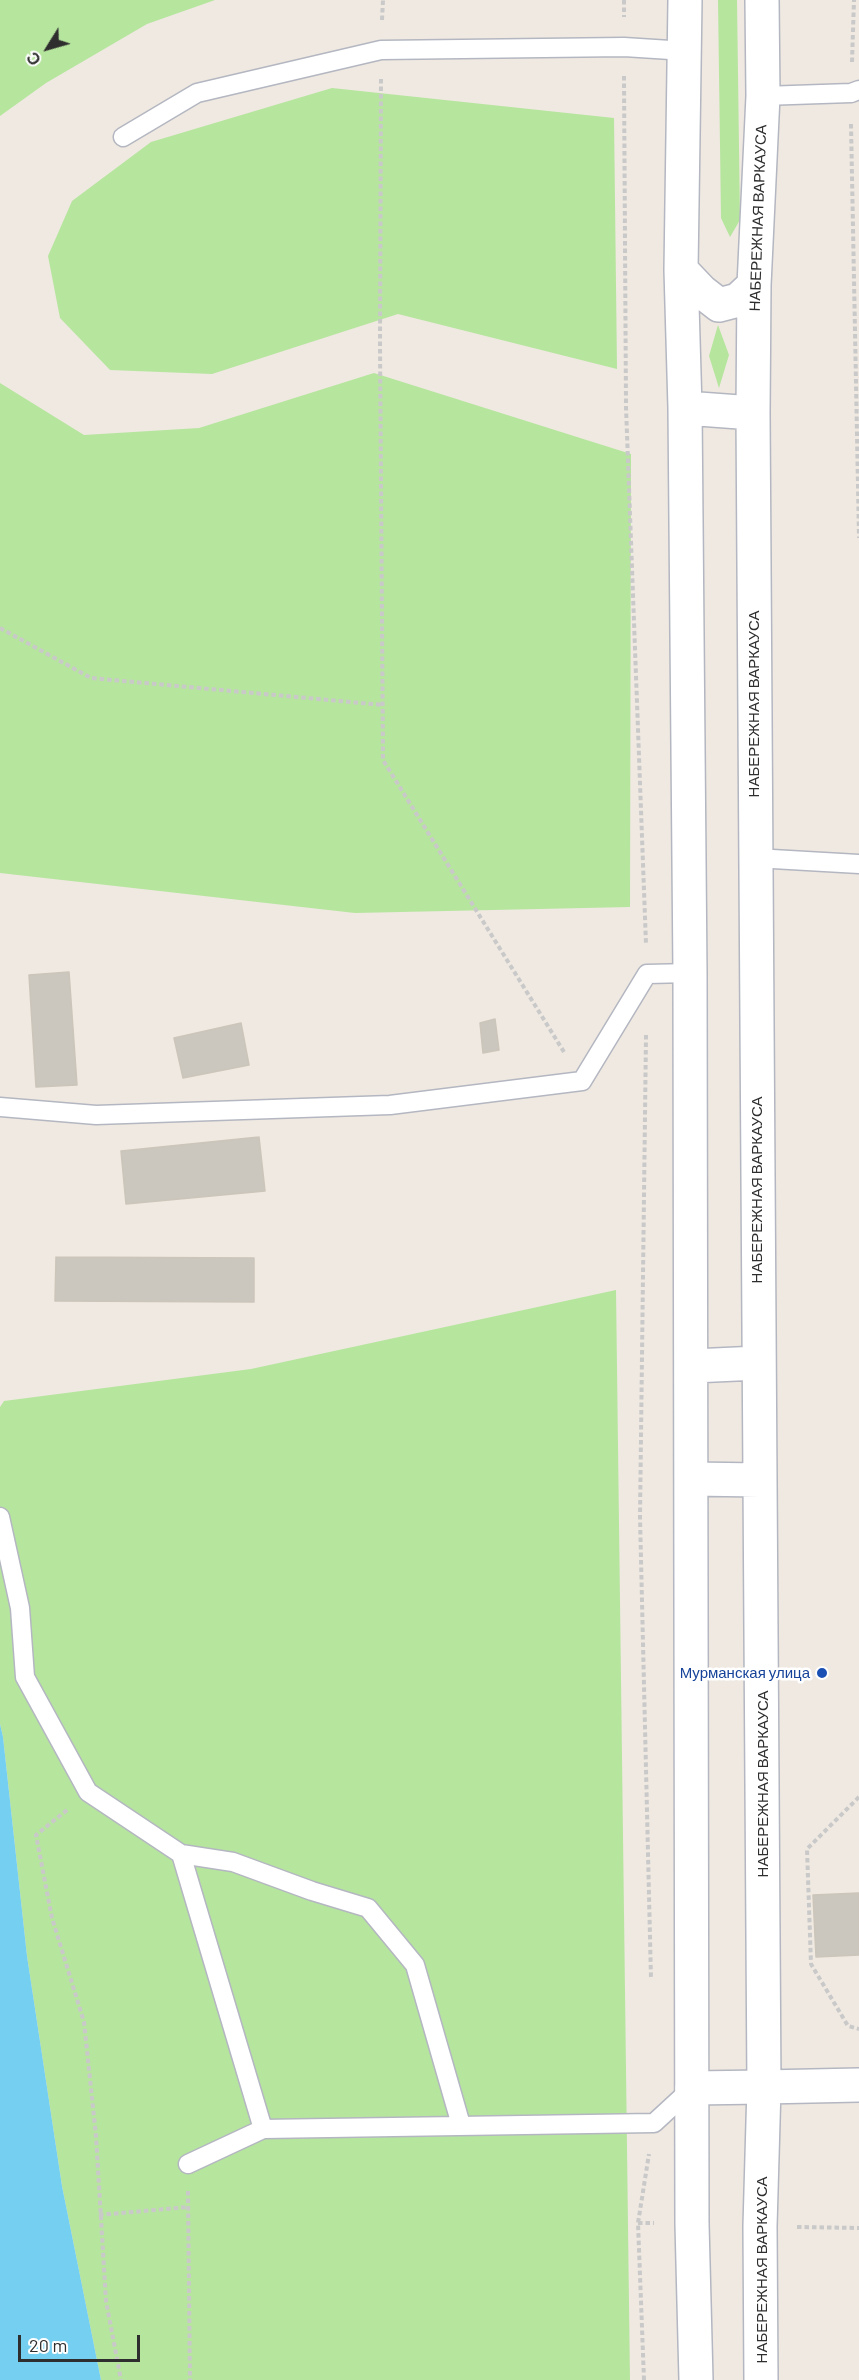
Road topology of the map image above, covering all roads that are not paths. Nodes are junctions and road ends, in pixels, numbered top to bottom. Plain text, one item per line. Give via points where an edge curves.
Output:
1 (686, 0) edge
2 (762, 0) edge
3 (686, 51) junction
4 (855, 92) edge
5 (763, 96) junction
6 (123, 137) dead end
7 (681, 270) junction
8 (754, 285) junction
9 (685, 408) junction
10 (753, 413) junction
11 (755, 858) junction
12 (859, 864) edge
13 (690, 973) junction
14 (0, 1107) edge
15 (758, 1364) junction
16 (693, 1366) junction
17 (692, 1479) junction
18 (760, 1479) junction
19 (0, 1517) edge
20 (181, 1854) junction
21 (859, 2085) edge
22 (764, 2087) junction
23 (692, 2088) junction
24 (461, 2125) junction
25 (263, 2129) junction
26 (188, 2164) road end
27 (696, 2380) edge
28 (761, 2380) edge

1 - 3 main road
2 - 5 main road, НАБЕРЕЖНАЯ ВАРКАУСА
3 - 6 lane via 624,46 381,50 197,93
3 - 7 main road
4 - 5 lane
5 - 8 main road, НАБЕРЕЖНАЯ ВАРКАУСА
7 - 8 main road via 719,305 738,300
7 - 9 main road
8 - 10 main road, НАБЕРЕЖНАЯ ВАРКАУСА
9 - 10 main road
9 - 13 main road
10 - 11 main road, НАБЕРЕЖНАЯ ВАРКАУСА
11 - 12 lane
11 - 15 main road, НАБЕРЕЖНАЯ ВАРКАУСА
13 - 14 lane via 647,974 582,1081 390,1105 96,1115
13 - 16 main road
15 - 16 main road
15 - 18 main road, НАБЕРЕЖНАЯ ВАРКАУСА
16 - 17 main road
17 - 18 main road
17 - 23 main road
18 - 22 main road, НАБЕРЕЖНАЯ ВАРКАУСА
19 - 20 lane via 20,1608 25,1677 88,1792
20 - 24 lane via 232,1862 368,1908 415,1965
20 - 25 lane
21 - 22 main road
22 - 23 main road
22 - 28 main road, НАБЕРЕЖНАЯ ВАРКАУСА
23 - 24 lane via 654,2123
23 - 27 main road
24 - 25 lane
25 - 26 lane

